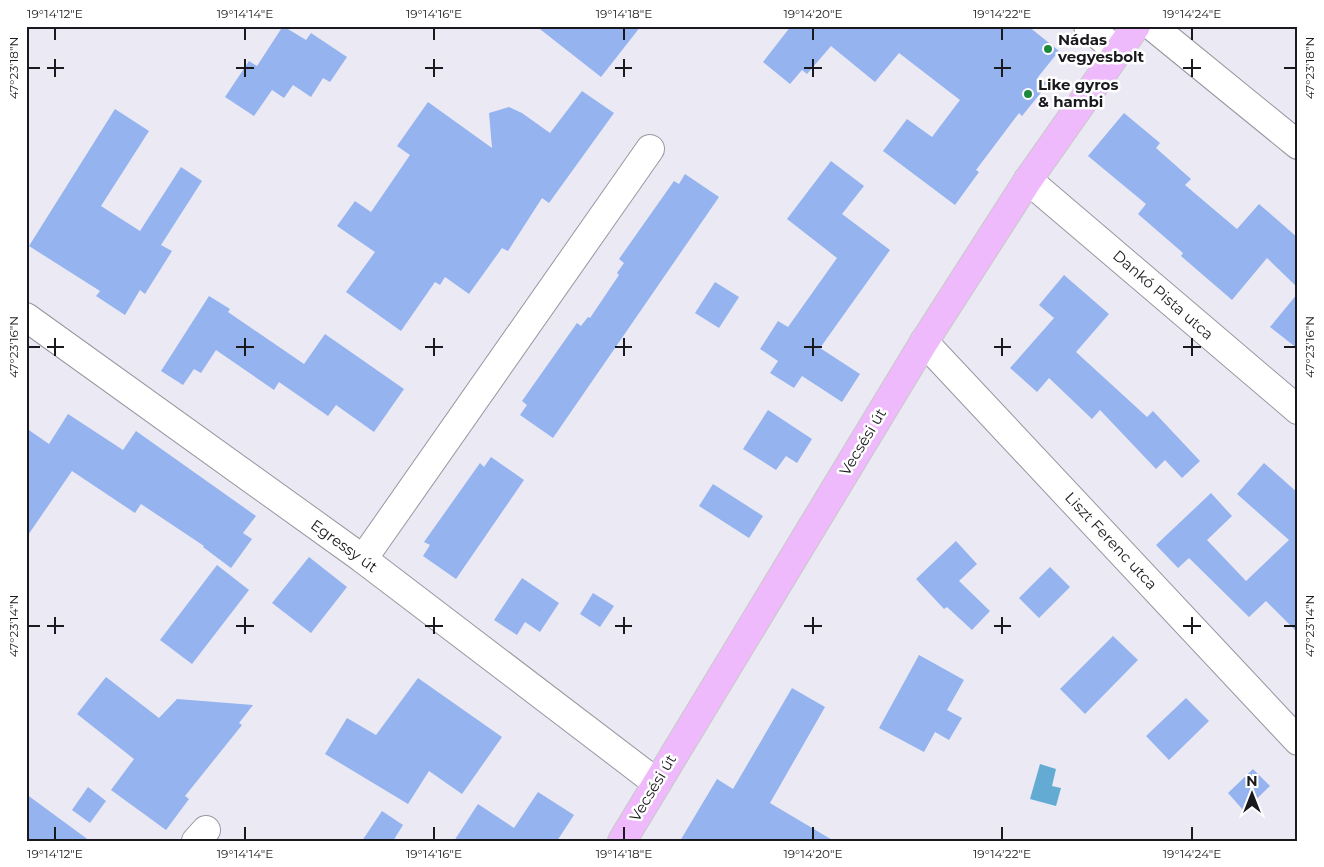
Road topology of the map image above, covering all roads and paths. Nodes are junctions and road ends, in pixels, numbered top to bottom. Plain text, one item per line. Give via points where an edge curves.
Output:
1 (1088, 26) edge
2 (1136, 26) edge
3 (1152, 26) edge
4 (1118, 52) junction
5 (1298, 145) edge
6 (650, 149) dead end
7 (1028, 180) junction
8 (26, 317) edge
9 (924, 342) junction
10 (1298, 410) edge
11 (363, 559) junction
12 (1298, 741) edge
13 (656, 783) junction
14 (622, 841) edge

1 - 4 street
2 - 4 main road, Vecsési út
3 - 5 street
4 - 7 main road, Vecsési út
6 - 11 street
7 - 9 main road, Vecsési út
7 - 10 street, Dankó Pista utca
8 - 11 street, Egressy út
9 - 12 street, Liszt Ferenc utca
9 - 13 main road, Vecsési út
11 - 13 street, Egressy út
13 - 14 main road, Vecsési út

